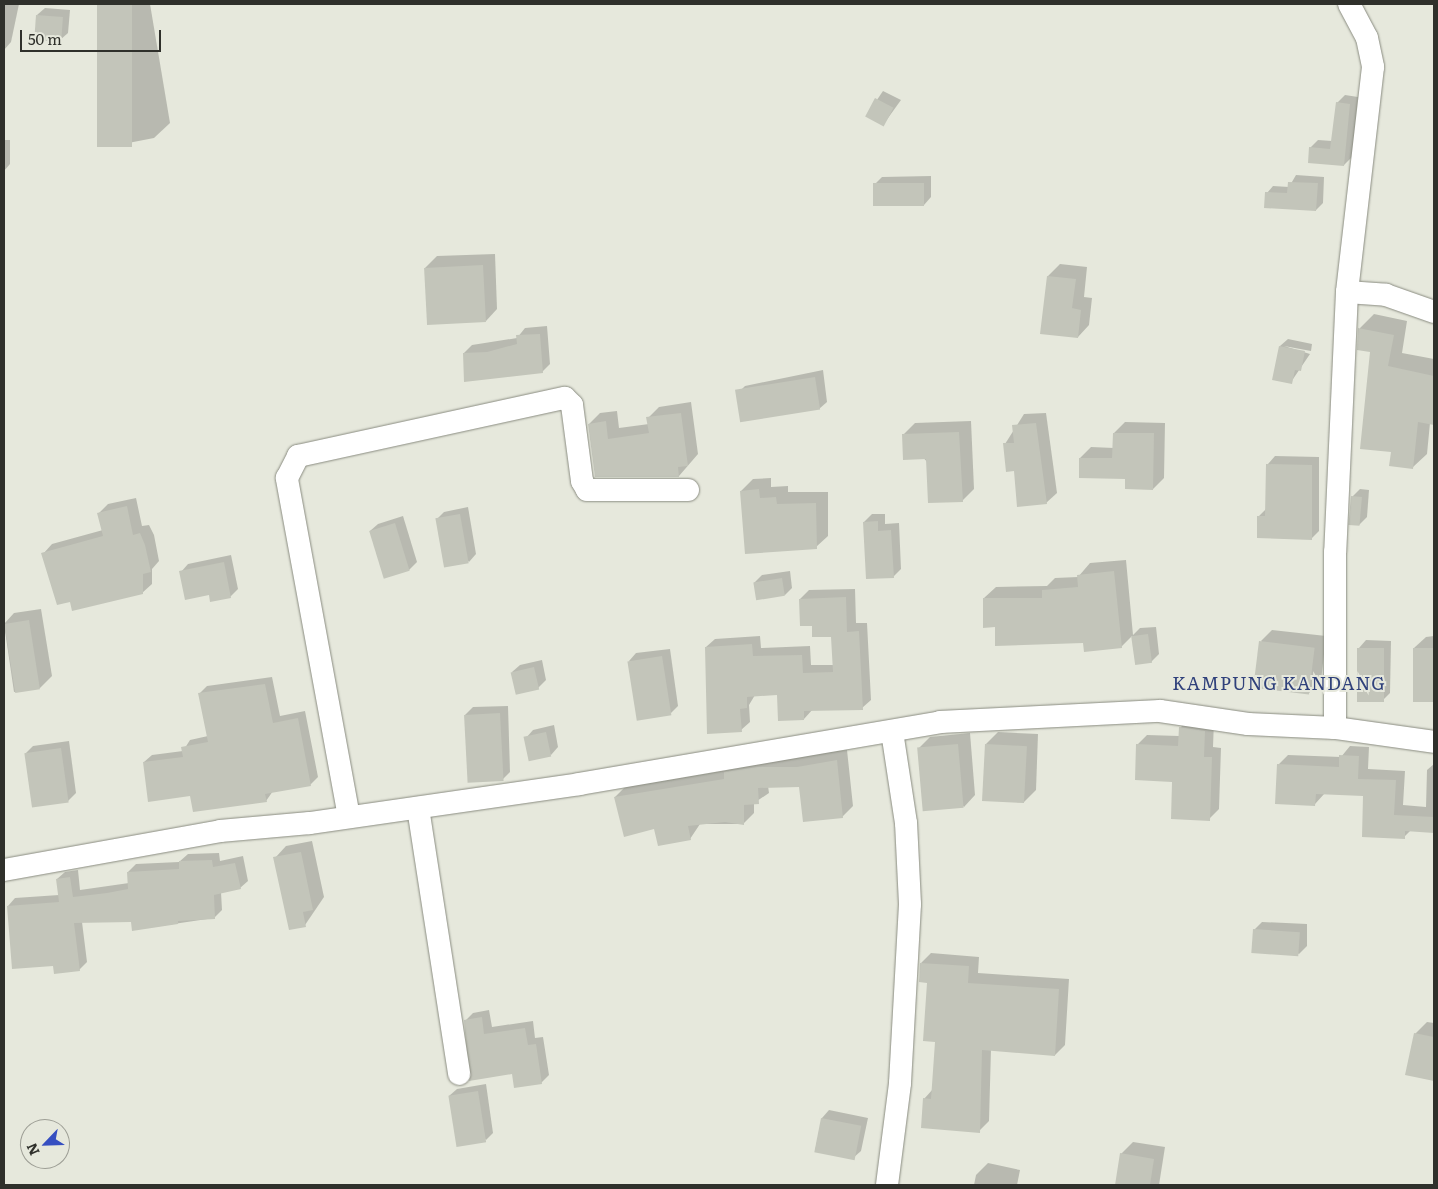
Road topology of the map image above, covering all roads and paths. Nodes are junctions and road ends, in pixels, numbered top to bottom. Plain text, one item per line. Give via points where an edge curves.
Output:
1 (1349, 4) edge
2 (1347, 292) junction
3 (1434, 312) edge
4 (688, 490) dead end
5 (1335, 728) junction
6 (892, 731) junction
7 (1434, 742) edge
8 (418, 808) junction
9 (349, 817) junction
10 (4, 870) edge
11 (459, 1074) dead end
12 (887, 1185) edge

1 - 2 street via 1367,38 1373,67
2 - 3 street via 1386,295
2 - 5 street via 1335,552
4 - 9 street via 587,490 582,482 572,405 565,398 298,456 287,478
5 - 6 street via 1248,724 1160,711 940,722
5 - 7 street
6 - 8 street
6 - 12 street via 906,823 910,904 900,1083
8 - 9 street
8 - 11 street
9 - 10 street via 220,831

